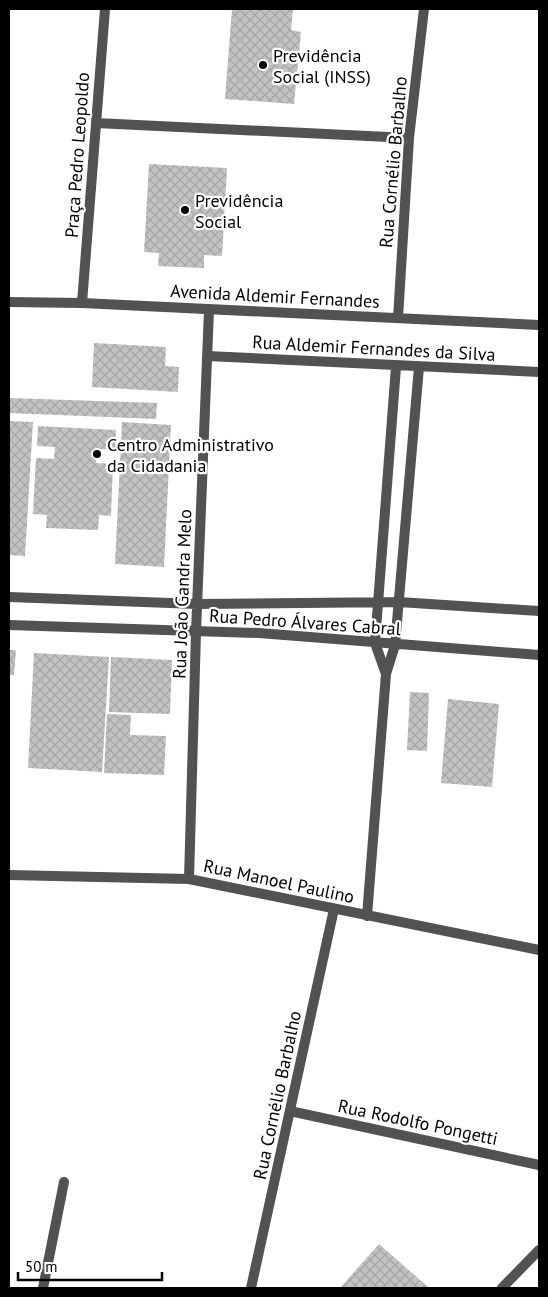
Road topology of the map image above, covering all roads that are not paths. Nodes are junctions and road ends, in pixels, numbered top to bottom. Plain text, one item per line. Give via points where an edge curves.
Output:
1 (105, 9) edge
2 (424, 9) edge
3 (96, 123) junction
4 (409, 138) junction
5 (9, 302) edge
6 (82, 303) junction
7 (209, 310) junction
8 (398, 318) junction
9 (539, 325) edge
10 (207, 356) junction
11 (396, 367) junction
12 (419, 367) junction
13 (539, 372) edge
14 (9, 597) edge
15 (377, 601) junction
16 (399, 602) junction
17 (197, 604) junction
18 (539, 611) edge
19 (9, 626) edge
20 (196, 632) junction
21 (374, 643) junction
22 (395, 645) junction
23 (539, 655) edge
24 (386, 674) junction
25 (9, 875) edge
26 (189, 879) junction
27 (334, 909) junction
28 (366, 916) junction
29 (539, 950) edge
30 (290, 1111) junction
31 (539, 1165) edge
32 (64, 1182) dead end
33 (539, 1250) edge
34 (43, 1288) edge
35 (251, 1288) edge
36 (502, 1288) edge

1 - 3 street, Praça Pedro Leopoldo
2 - 4 street, Rua Cornélio Barbalho
3 - 4 street
3 - 6 street, Praça Pedro Leopoldo
4 - 8 street, Rua Cornélio Barbalho
5 - 6 street, Avenida Aldemir Fernandes
6 - 7 street, Avenida Aldemir Fernandes
7 - 8 street, Avenida Aldemir Fernandes
7 - 10 street, Rua João Gandra Melo
8 - 9 street, Avenida Aldemir Fernandes
10 - 11 street, Rua Aldemir Fernandes da Silva
10 - 17 street, Rua João Gandra Melo
11 - 12 street, Rua Aldemir Fernandes da Silva
11 - 15 street
12 - 13 street, Rua Aldemir Fernandes da Silva
12 - 16 street
14 - 17 street, Rua Pedro Álvares Cabral
15 - 16 street, Rua Pedro Álvares Cabral
15 - 17 street, Rua Pedro Álvares Cabral
15 - 21 street
16 - 18 street, Rua Pedro Álvares Cabral
16 - 22 street
17 - 20 street, Rua João Gandra Melo
19 - 20 street, Rua Pedro Álvares Cabral
20 - 21 street, Rua Pedro Álvares Cabral via 258,633
20 - 26 street, Rua João Gandra Melo
21 - 22 street, Rua Pedro Álvares Cabral
21 - 24 street
22 - 23 street, Rua Pedro Álvares Cabral
22 - 24 street
24 - 28 street
25 - 26 street, Rua Manoel Paulino
26 - 27 street, Rua Manoel Paulino
27 - 28 street, Rua Manoel Paulino
27 - 30 street, Rua Cornélio Barbalho
28 - 29 street, Rua Manoel Paulino
30 - 31 street, Rua Rodolfo Pongetti
30 - 35 street, Rua Cornélio Barbalho
32 - 34 street
33 - 36 street

